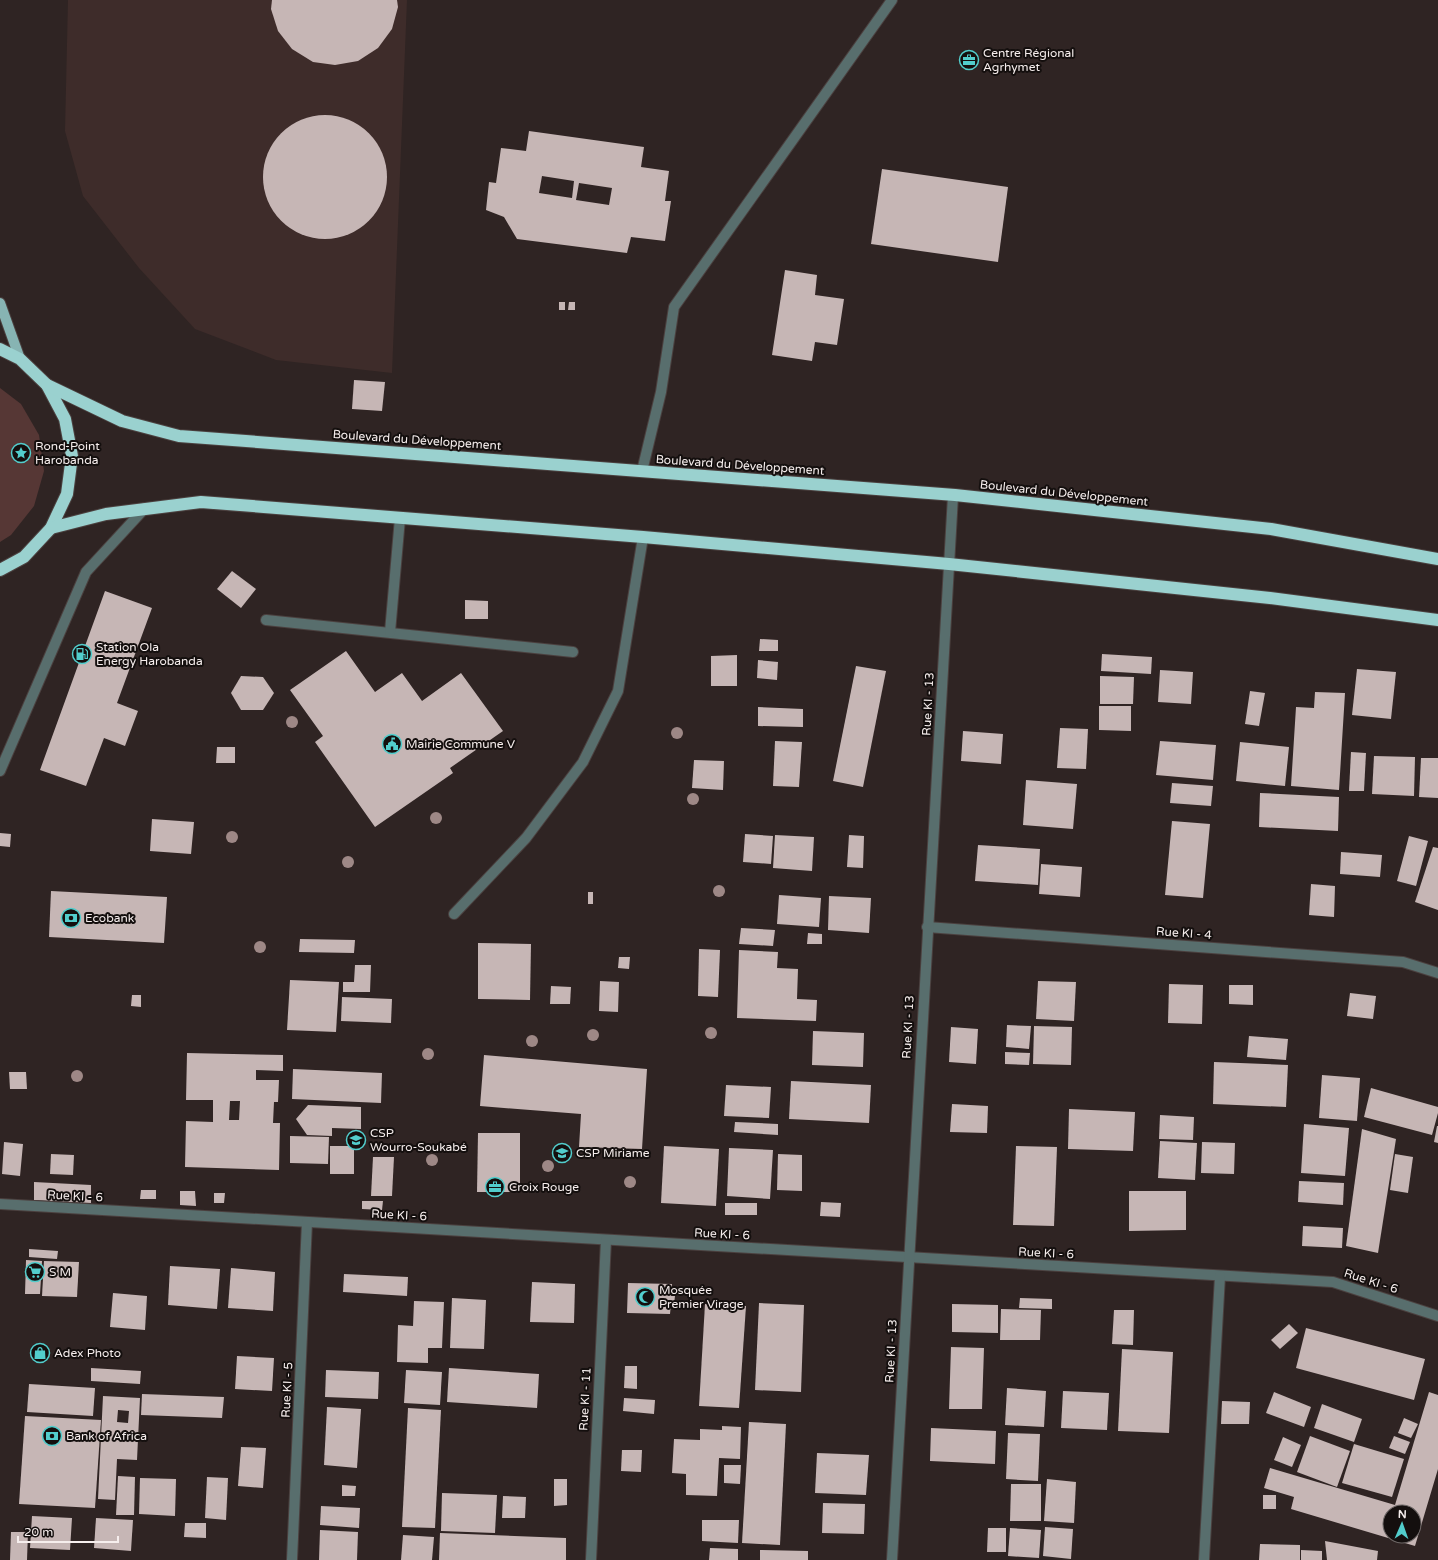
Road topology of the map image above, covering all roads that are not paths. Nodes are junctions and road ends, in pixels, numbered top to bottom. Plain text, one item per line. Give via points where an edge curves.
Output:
1 (892, 0) edge
2 (0, 303) edge
3 (0, 349) edge
4 (20, 359) junction
5 (47, 386) junction
6 (642, 471) junction
7 (952, 496) junction
8 (145, 508) junction
9 (400, 518) junction
10 (51, 528) junction
11 (643, 537) junction
12 (1438, 559) edge
13 (949, 564) junction
14 (0, 570) edge
15 (266, 620) dead end
16 (1438, 620) edge
17 (390, 632) junction
18 (573, 652) dead end
19 (0, 771) edge
20 (454, 914) dead end
21 (927, 927) junction
22 (1438, 974) edge
23 (0, 1204) edge
24 (307, 1222) junction
25 (606, 1240) junction
26 (908, 1258) junction
27 (1220, 1276) junction
28 (1438, 1316) edge
29 (292, 1560) edge
30 (591, 1560) edge
31 (892, 1560) edge
32 (1204, 1560) edge

1 - 6 street via 674,307 661,392
2 - 4 main road
3 - 4 highway
4 - 5 highway
5 - 6 highway, Boulevard du Développement via 122,421 179,436
5 - 10 highway via 65,419 72,456 67,494
6 - 7 highway, Boulevard du Développement
7 - 12 highway, Boulevard du Développement via 1271,529
7 - 13 street, Rue KI - 13
8 - 9 highway via 201,502
8 - 10 highway via 106,514
8 - 19 street via 86,572
9 - 11 highway
9 - 17 street
10 - 14 highway via 24,557
11 - 13 highway
11 - 20 street via 618,691 583,762 526,838
13 - 16 highway via 1270,598
13 - 21 street, Rue KI - 13
15 - 17 street
17 - 18 street
21 - 22 street, Rue KI - 4 via 1403,962
21 - 26 street, Rue KI - 13
23 - 24 street, Rue KI - 6
24 - 25 street, Rue KI - 6
24 - 29 street, Rue KI - 5
25 - 26 street, Rue KI - 6
25 - 30 street, Rue KI - 11
26 - 27 street, Rue KI - 6
26 - 31 street, Rue KI - 13
27 - 28 street, Rue KI - 6 via 1333,1282
27 - 32 street

